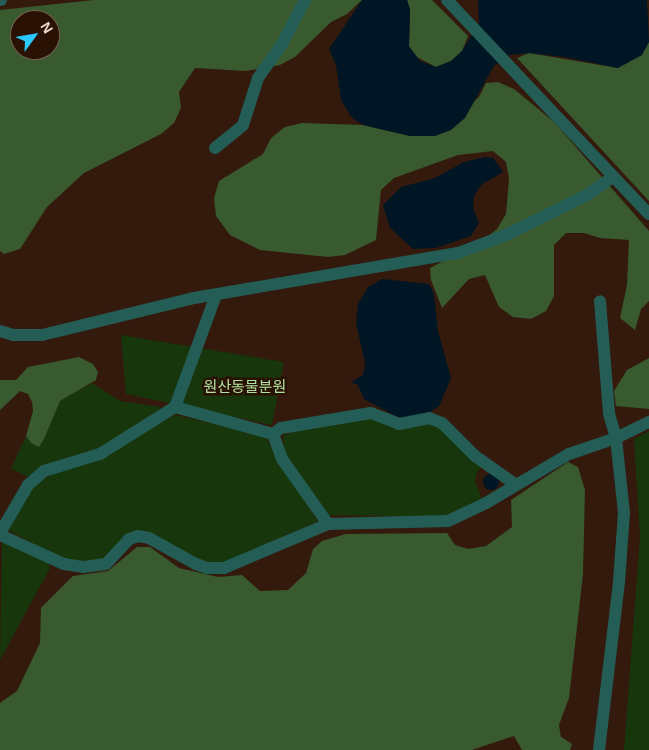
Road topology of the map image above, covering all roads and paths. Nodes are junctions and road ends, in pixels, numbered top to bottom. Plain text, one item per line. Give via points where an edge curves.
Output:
1 (305, 0) edge
2 (447, 0) edge
3 (215, 148) dead end
4 (614, 177) junction
5 (649, 214) edge
6 (216, 296) junction
7 (600, 300) dead end
8 (0, 331) edge
9 (175, 407) junction
10 (649, 422) edge
11 (273, 434) junction
12 (616, 438) junction
13 (515, 484) junction
14 (328, 524) junction
15 (0, 534) edge
16 (599, 750) edge

1 - 3 street via 282,44 258,78 243,125
2 - 4 street
4 - 5 street
4 - 6 street via 587,195 506,235 458,253 419,262 356,268
6 - 8 street via 135,310 85,327 42,335 13,335
6 - 9 street
7 - 12 street via 609,413
9 - 11 street
9 - 15 street via 100,454 39,474 28,485
10 - 12 street
11 - 13 street via 281,428 371,413 399,424 429,418 442,423 475,456
11 - 14 street via 282,459
12 - 13 street via 568,454
12 - 16 street via 624,514
13 - 14 street via 486,503 448,521
14 - 15 street via 217,569 196,564 149,538 138,536 129,539 106,564 84,568 64,564

